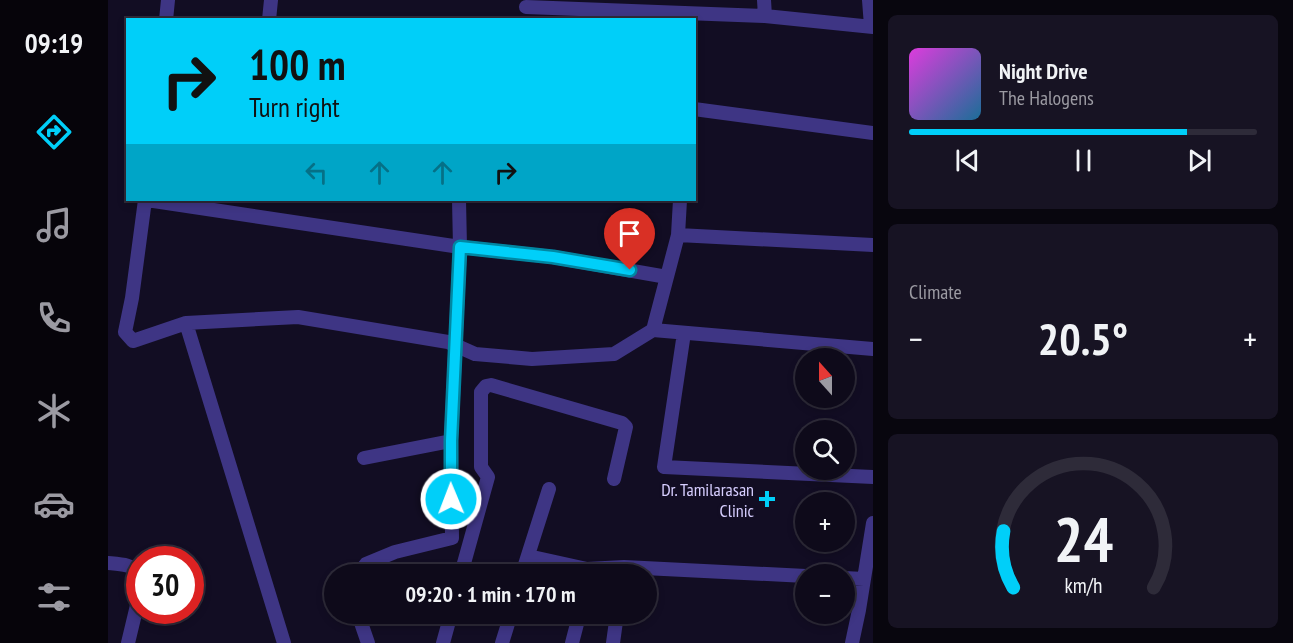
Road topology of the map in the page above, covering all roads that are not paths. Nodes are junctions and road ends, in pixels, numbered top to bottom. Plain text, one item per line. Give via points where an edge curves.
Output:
1 (168, 0) edge
2 (271, 0) edge
3 (764, 0) edge
4 (869, 0) edge
5 (526, 7) dead end
6 (661, 10) edge
7 (765, 16) junction
8 (166, 18) edge
9 (269, 18) edge
10 (872, 26) edge
11 (696, 109) edge
12 (873, 132) edge
13 (146, 201) edge
14 (153, 201) edge
15 (459, 201) edge
16 (680, 201) edge
17 (678, 235) junction
18 (873, 245) edge
19 (460, 247) junction
20 (667, 277) junction
21 (186, 323) junction
22 (653, 330) junction
23 (684, 333) junction
24 (456, 345) junction
25 (873, 349) edge
26 (451, 441) junction
27 (364, 458) dead end
28 (873, 477) edge
29 (614, 479) dead end
30 (549, 489) dead end
31 (873, 523) edge
32 (528, 556) junction
33 (108, 563) edge
34 (366, 564) edge
35 (464, 564) edge
36 (525, 564) edge
37 (564, 564) edge
38 (126, 565) edge
39 (657, 572) edge
40 (795, 576) edge
41 (855, 579) edge
42 (864, 579) junction
43 (866, 610) edge
44 (133, 624) edge
45 (361, 624) edge
46 (448, 624) edge
47 (508, 624) edge
48 (577, 624) edge
49 (616, 624) edge
50 (128, 643) edge
51 (284, 643) edge
52 (368, 643) edge
53 (443, 643) edge
54 (502, 643) edge
55 (572, 643) edge
56 (613, 643) edge
57 (852, 643) edge

1 - 8 street
2 - 9 street
3 - 7 street
4 - 10 street
5 - 6 street
6 - 7 street
7 - 10 street
11 - 12 street
13 - 21 street via 125,332 133,341
14 - 19 street
15 - 19 street
16 - 17 street
17 - 18 street
17 - 20 street
19 - 20 street via 553,257
19 - 24 street
20 - 22 street
21 - 24 street via 298,317
21 - 51 street
22 - 23 street
22 - 24 street via 614,354 532,359 474,354
23 - 25 street
23 - 28 street via 664,467
24 - 26 street
26 - 27 street
26 - 34 street via 452,538 395,552
29 - 35 street via 626,427 622,423 486,386 481,392 481,467 488,477
30 - 32 street
31 - 42 street
32 - 36 street
32 - 37 street
33 - 38 street
39 - 40 street
41 - 42 street
42 - 43 street
43 - 57 street
44 - 50 street
45 - 52 street
46 - 53 street
47 - 54 street
48 - 55 street
49 - 56 street

